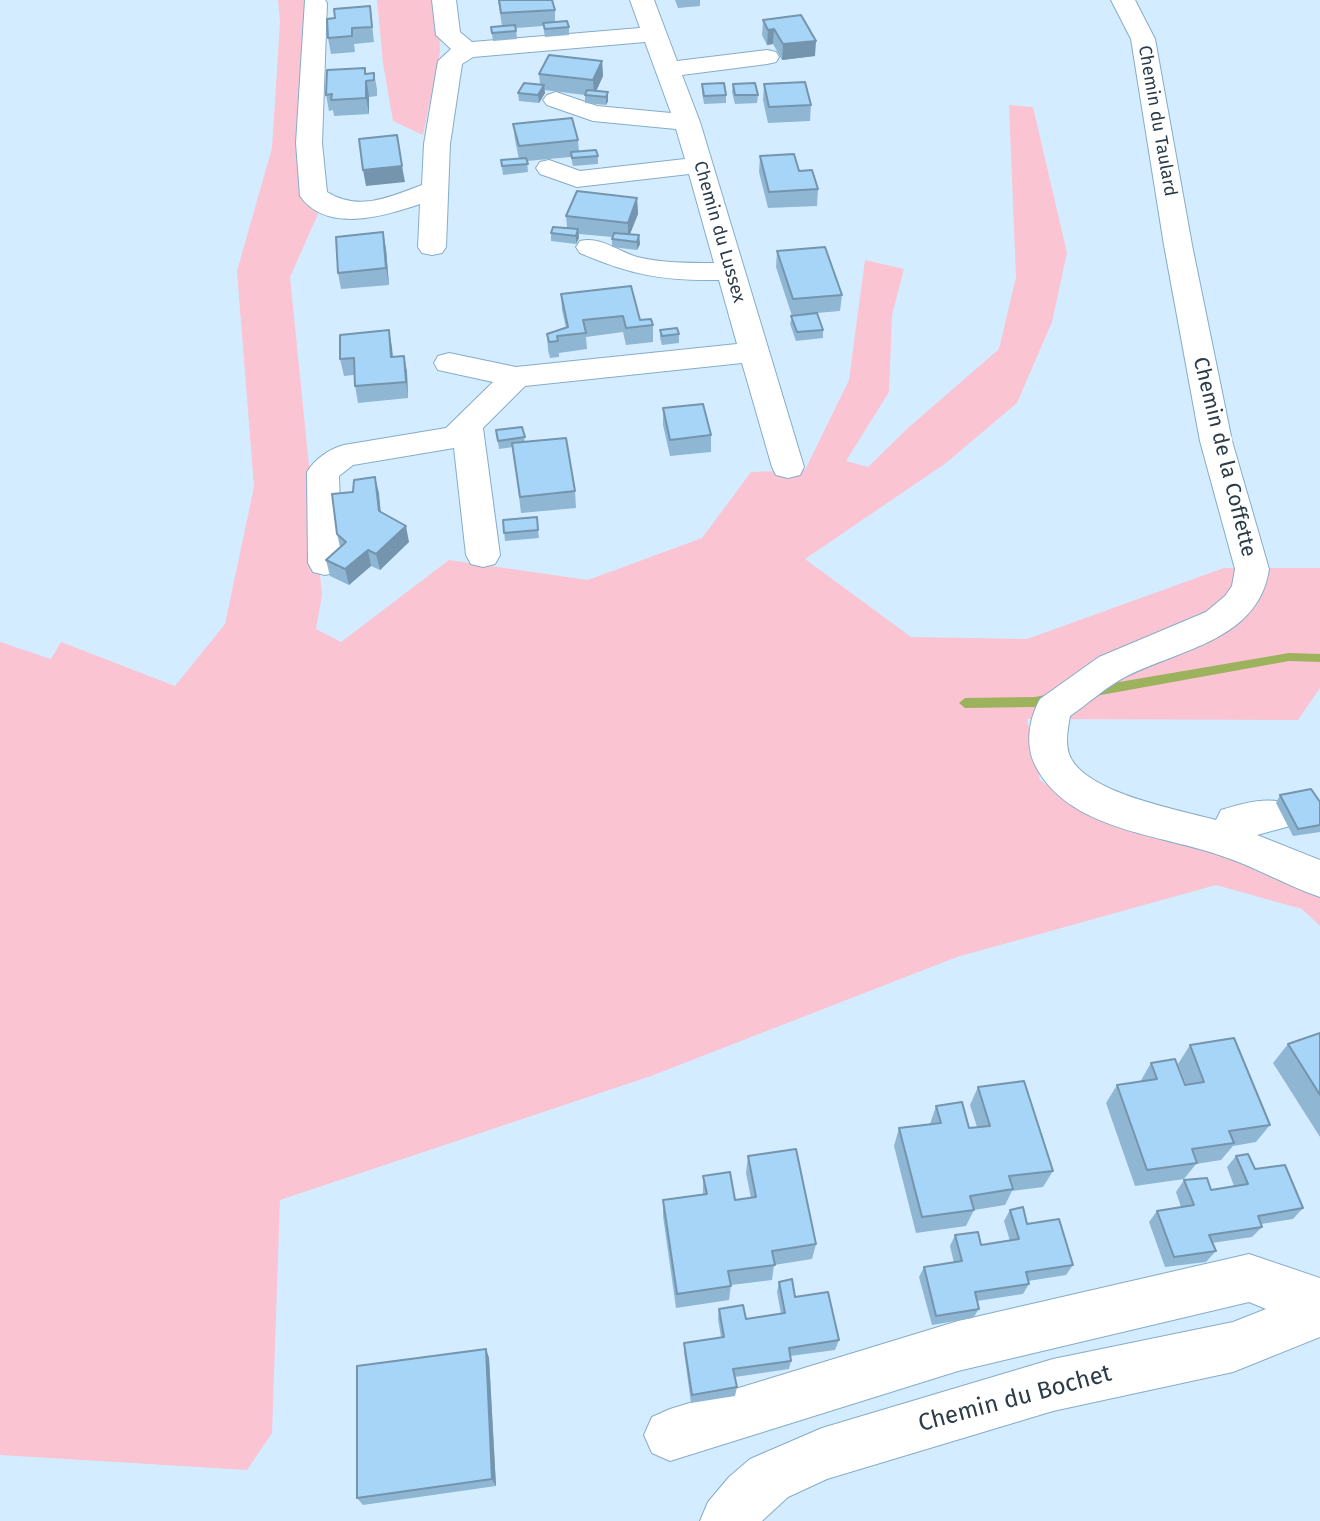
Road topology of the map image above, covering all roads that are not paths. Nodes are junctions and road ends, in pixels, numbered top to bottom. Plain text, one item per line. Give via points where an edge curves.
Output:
1 (444, 0) edge
2 (642, 0) edge
3 (1123, 0) edge
4 (315, 3) dead end
5 (655, 34) junction
6 (467, 50) junction
7 (767, 57) dead end
8 (715, 63) junction
9 (668, 69) junction
10 (736, 89) edge
11 (556, 100) dead end
12 (687, 122) junction
13 (699, 165) junction
14 (549, 168) dead end
15 (435, 189) junction
16 (1178, 245) joint
17 (432, 247) dead end
18 (590, 247) dead end
19 (730, 271) junction
20 (754, 352) junction
21 (449, 363) dead end
22 (516, 377) junction
23 (467, 425) junction
24 (788, 467) dead end
25 (483, 555) dead end
26 (326, 564) dead end
27 (1276, 815) dead end
28 (1226, 840) junction
29 (1320, 880) edge
30 (1320, 1303) edge
31 (1320, 1312) edge
32 (670, 1435) dead end
33 (727, 1521) edge

1 - 6 street via 448,35
2 - 5 street, Chemin du Lussex
3 - 16 street, Chemin du Taulard via 1143,39
4 - 15 street via 309,143 314,197 341,210 362,210
5 - 6 street
5 - 9 street, Chemin du Lussex
6 - 15 street via 450,61
7 - 8 street
8 - 9 street
8 - 10 street via 727,70
9 - 12 street, Chemin du Lussex
11 - 12 street via 593,113
12 - 13 street, Chemin du Lussex
13 - 14 street via 577,179
13 - 19 street, Chemin du Lussex
15 - 17 street
16 - 28 street, Chemin de la Coffette via 1216,441 1252,569 1249,588 1219,621 1112,667 1053,709 1047,740 1059,772 1078,790 1116,807
18 - 19 street via 630,264 682,272
19 - 20 street, Chemin du Lussex
20 - 22 street
20 - 24 street, Chemin du Lussex
21 - 22 street
22 - 23 street
23 - 25 street
23 - 26 street via 456,437 344,456 323,472
27 - 28 street via 1235,822
28 - 29 street, Chemin de la Coffette
30 - 32 street via 1249,1278 958,1346
31 - 33 street, Chemin du Bochet via 1233,1348 1053,1385 822,1454 769,1478

